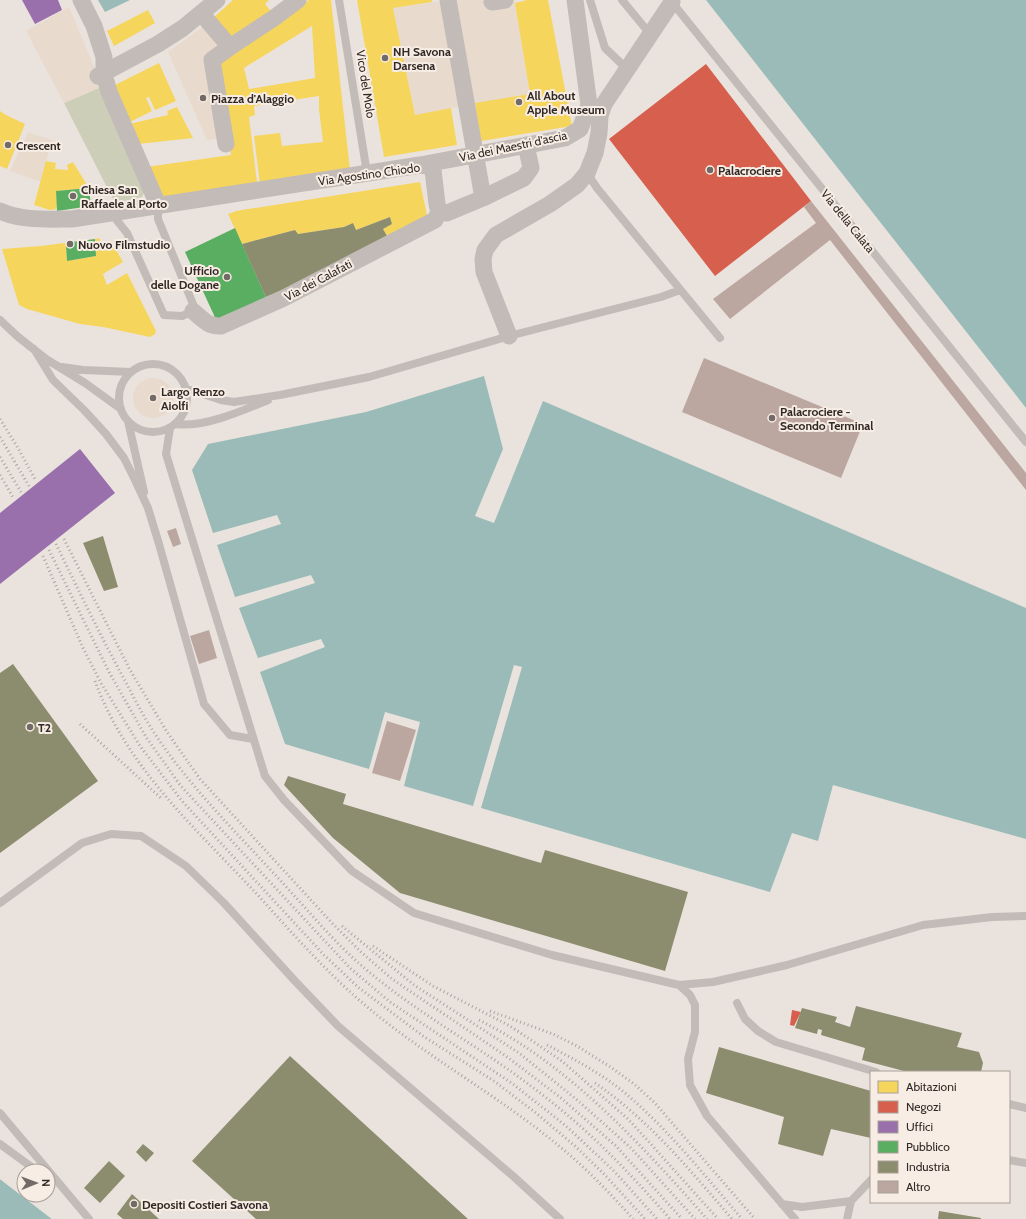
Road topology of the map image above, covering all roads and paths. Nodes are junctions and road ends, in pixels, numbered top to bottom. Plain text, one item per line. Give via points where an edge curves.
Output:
1 (81, 0) edge
2 (216, 0) edge
3 (298, 0) edge
4 (339, 0) edge
5 (448, 0) edge
6 (575, 0) edge
7 (590, 0) edge
8 (622, 0) edge
9 (671, 1) edge
10 (201, 13) junction
11 (650, 34) junction
12 (230, 47) junction
13 (627, 69) junction
14 (101, 75) junction
15 (589, 105) junction
16 (598, 133) junction
17 (226, 144) dead end
18 (526, 145) junction
19 (475, 154) junction
20 (420, 165) junction
21 (368, 173) junction
22 (587, 173) junction
23 (483, 198) junction
24 (158, 205) junction
25 (0, 211) edge
26 (439, 212) junction
27 (111, 213) junction
28 (680, 290) junction
29 (193, 311) junction
30 (0, 312) edge
31 (1, 321) edge
32 (509, 336) junction
33 (720, 338) dead end
34 (34, 349) junction
35 (58, 366) junction
36 (131, 372) junction
37 (185, 388) junction
38 (280, 395) junction
39 (121, 408) junction
40 (128, 421) junction
41 (172, 426) junction
42 (1026, 442) edge
43 (148, 508) junction
44 (254, 739) junction
45 (0, 903) edge
46 (1026, 916) edge
47 (679, 984) junction
48 (737, 1003) dead end
49 (873, 1071) edge
50 (1010, 1104) edge
51 (1026, 1108) edge
52 (0, 1113) edge
53 (0, 1144) edge
54 (1010, 1160) edge
55 (26, 1163) edge
56 (1026, 1163) edge
57 (870, 1181) edge
58 (56, 1186) edge
59 (68, 1195) junction
60 (851, 1201) junction
61 (782, 1204) junction
62 (89, 1219) edge
63 (560, 1219) edge
64 (795, 1219) edge
65 (847, 1219) edge

1 - 14 street via 94,26 104,58
2 - 10 street
3 - 12 street
4 - 21 lane, Vico del Molo
5 - 19 street
6 - 15 street
7 - 13 lane via 606,48
8 - 11 lane
9 - 11 street
9 - 42 lane, Via della Calata
10 - 12 street
10 - 14 street via 158,44
11 - 13 street
12 - 17 street via 212,60
13 - 16 street via 604,104
14 - 24 street
15 - 16 street
15 - 18 street, Via dei Maestri d'ascia via 580,129 565,138
16 - 22 street
18 - 19 street, Via dei Maestri d'ascia
18 - 23 street via 530,168 524,178
19 - 20 street, Via dei Maestri d'ascia
19 - 23 street
20 - 21 street, Via Agostino Chiodo
20 - 26 street, Via Agostino Chiodo via 433,170
21 - 24 street, Via Agostino Chiodo
22 - 28 lane
22 - 32 street via 577,185 550,204 496,235 485,250 484,272
23 - 26 street via 447,213
24 - 27 street, Via Agostino Chiodo
24 - 29 lane via 158,219 193,304
25 - 27 street, Via Agostino Chiodo via 36,219 72,219
26 - 29 street, Via dei Calafati via 435,220 284,298 221,326 205,322
27 - 29 lane via 127,233 164,316 182,316
28 - 32 lane
28 - 33 lane
30 - 31 lane
31 - 34 lane
32 - 38 lane via 369,377
34 - 35 lane
34 - 43 lane via 53,380 106,434 124,458
35 - 36 lane
35 - 39 lane
36 - 37 lane via 146,365 156,364 179,376
36 - 39 lane via 123,383 119,396
37 - 38 lane via 234,402
37 - 41 lane via 185,408 180,419
38 - 41 lane via 242,411 194,424
39 - 40 lane
40 - 41 lane via 147,432 159,432
40 - 43 lane
41 - 44 lane via 166,454
43 - 44 lane via 204,704 230,735
44 - 47 lane via 265,776 284,800 352,871 414,912 552,955
45 - 63 lane via 82,844 111,834 141,836 186,866 224,903 338,1026
46 - 47 lane via 924,925 724,981
47 - 61 lane via 690,995 695,1005 695,1032 688,1059 690,1085 707,1116
48 - 49 lane via 745,1019 776,1042
50 - 51 lane
52 - 59 lane
53 - 55 lane
54 - 56 lane
57 - 60 lane
58 - 59 lane
59 - 62 lane
60 - 61 lane via 802,1207
60 - 65 lane
61 - 64 lane

